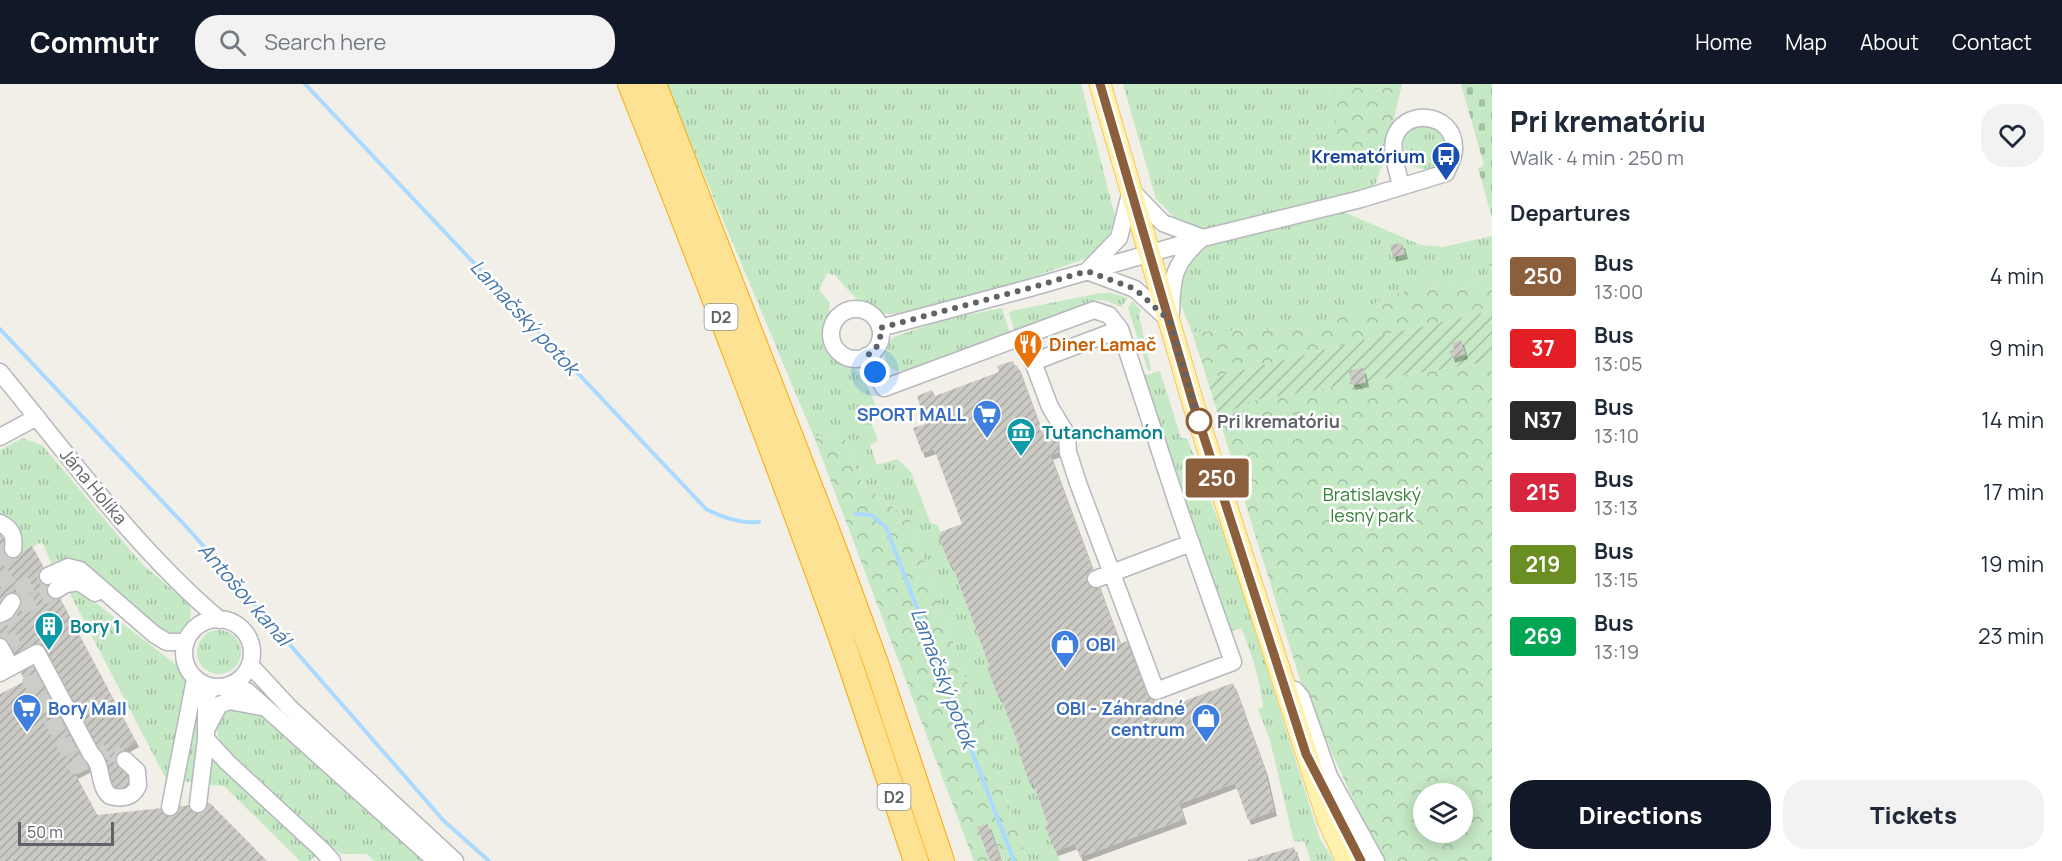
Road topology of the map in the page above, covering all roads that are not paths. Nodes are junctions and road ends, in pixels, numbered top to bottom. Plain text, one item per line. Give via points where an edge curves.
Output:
1 (630, 84) edge
2 (654, 84) edge
3 (1100, 84) edge
4 (1401, 186) junction
5 (1131, 189) junction
6 (1203, 238) junction
7 (1150, 253) junction
8 (1087, 271) junction
9 (1170, 321) junction
10 (880, 328) junction
11 (1120, 329) junction
12 (866, 356) junction
13 (0, 372) edge
14 (37, 417) junction
15 (0, 437) edge
16 (0, 523) edge
17 (1191, 543) junction
18 (13, 549) dead end
19 (1112, 572) junction
20 (1096, 579) dead end
21 (192, 596) junction
22 (220, 620) junction
23 (196, 627) junction
24 (186, 642) junction
25 (0, 647) edge
26 (250, 664) junction
27 (6, 670) edge
28 (191, 674) junction
29 (221, 686) junction
30 (1295, 690) dead end
31 (266, 708) junction
32 (206, 734) junction
33 (1306, 754) junction
34 (125, 760) dead end
35 (198, 804) dead end
36 (170, 807) dead end
37 (332, 861) edge
38 (436, 861) edge
39 (455, 861) edge
40 (916, 861) edge
41 (942, 861) edge
42 (1347, 861) edge
43 (1361, 861) edge
44 (1376, 861) edge

1 - 40 highway, D2 via 698,253 809,552
2 - 41 highway, D2 via 832,543
3 - 5 main road
4 - 4 street via 1446,173 1455,145 1441,122 1413,118 1399,129 1393,147
4 - 6 street
5 - 6 street via 1163,223
5 - 7 main road
5 - 8 street via 1119,238
6 - 7 street
6 - 9 street via 1185,253 1179,264 1172,284
7 - 8 street
7 - 9 main road
8 - 9 street via 1135,289
8 - 10 street
9 - 33 main road
10 - 12 street via 877,348
10 - 12 street via 871,314 863,310 846,311 835,321 831,336 837,350 850,358
11 - 12 street via 1109,315 1094,310 884,388
11 - 17 street
11 - 19 street via 1033,362 1050,407 1067,435 1078,483
13 - 14 street, Jána Holíka
14 - 15 street
14 - 21 street, Jána Holíka via 113,510
16 - 18 street via 13,535
17 - 19 street
17 - 19 street via 1233,662 1156,691
19 - 20 street
21 - 22 street, Jána Holíka
21 - 23 street
22 - 23 street
22 - 26 street via 238,626 248,637
23 - 24 street
24 - 28 street via 184,657
24 - 28 street via 167,642 155,636 80,570 68,567 52,583 84,584
25 - 27 street
26 - 29 street via 240,679
26 - 39 street via 289,707
27 - 34 street via 37,653 91,754 98,760 103,786 110,796 131,796 138,786 137,771
28 - 29 street via 203,684
28 - 36 street
29 - 31 street via 247,691
29 - 32 street via 206,696
30 - 44 street via 1301,697 1329,776
31 - 32 street via 229,701 219,705
31 - 38 street
32 - 35 street
32 - 37 street via 227,762
33 - 42 main road via 1328,820
33 - 43 main road

